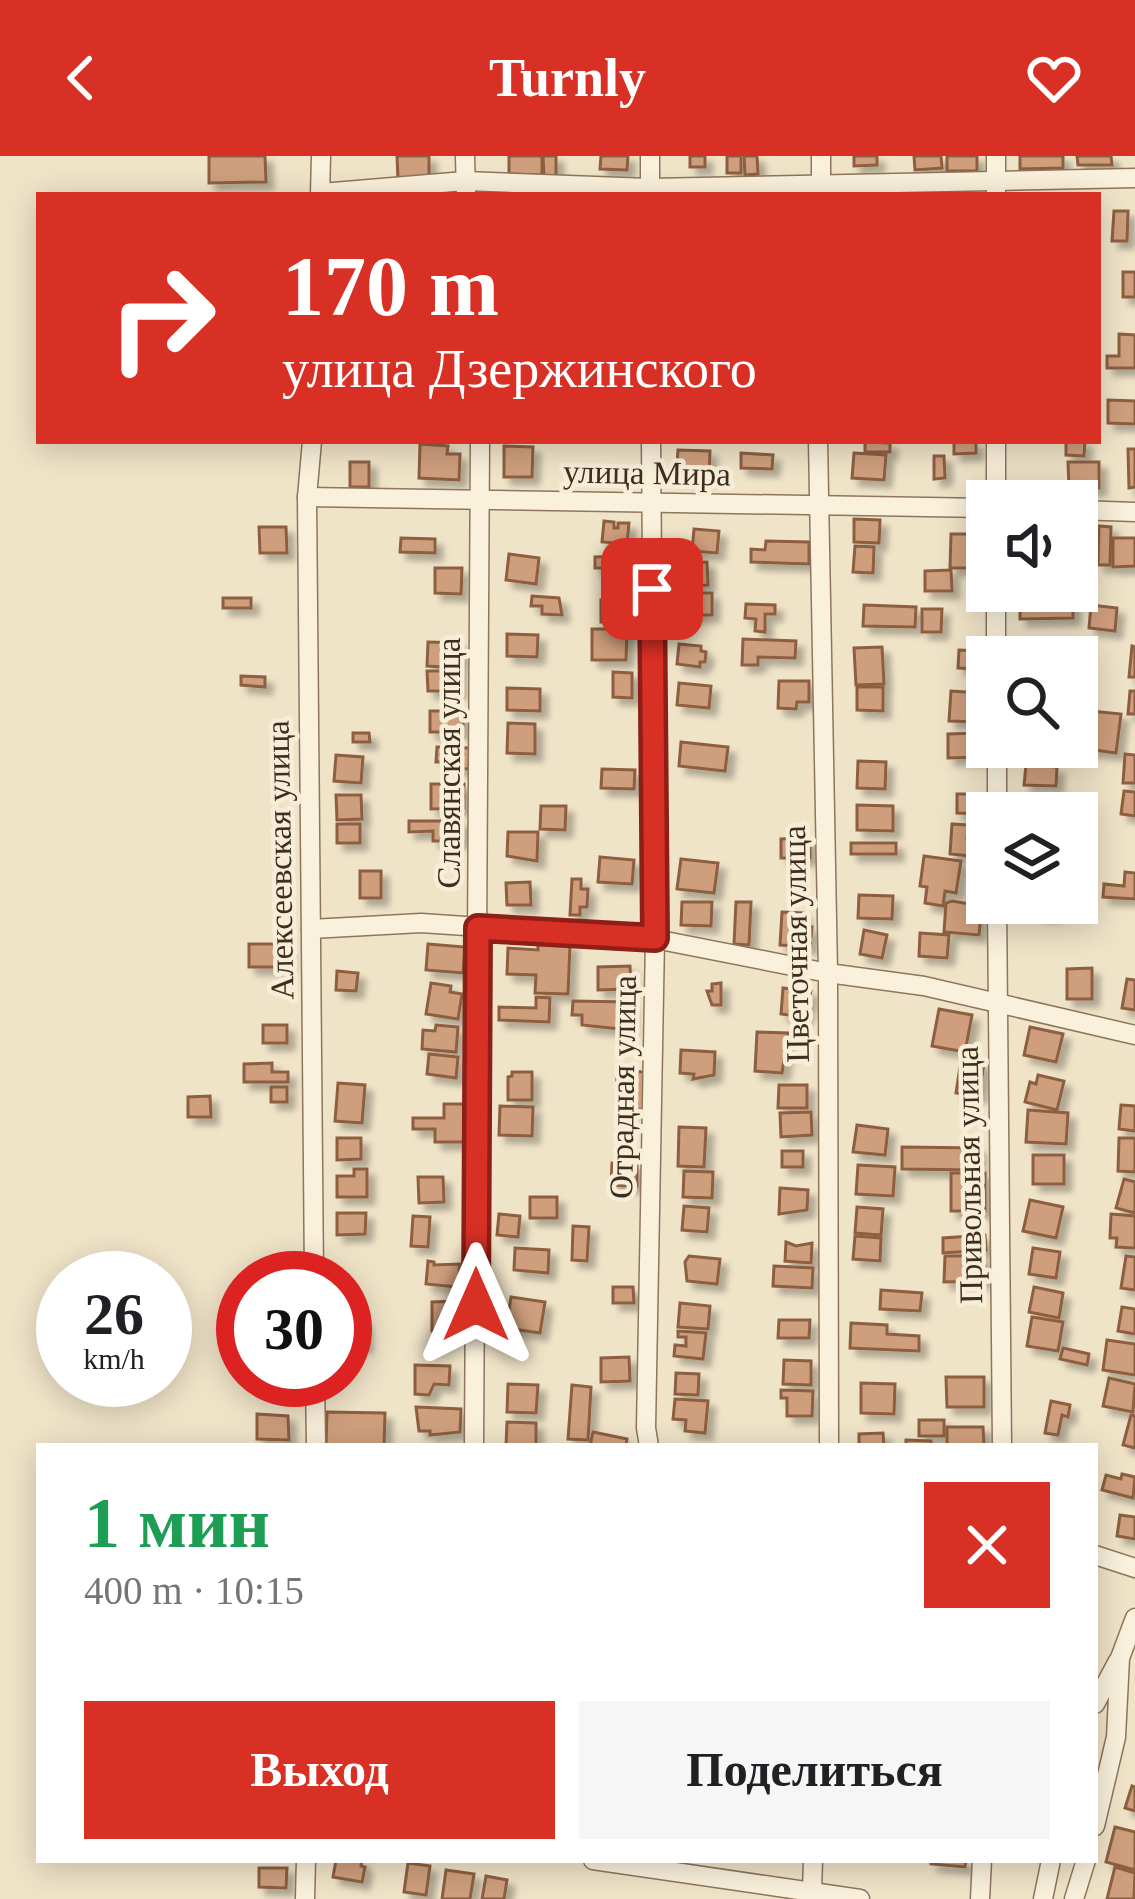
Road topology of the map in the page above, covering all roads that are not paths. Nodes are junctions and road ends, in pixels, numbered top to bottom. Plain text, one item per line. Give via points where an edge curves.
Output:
1 (321, 156) edge
2 (465, 156) edge
3 (650, 156) edge
4 (821, 156) edge
5 (996, 156) edge
6 (1135, 178) edge
7 (466, 188) edge
8 (996, 188) edge
9 (821, 189) edge
10 (320, 192) edge
11 (369, 192) edge
12 (650, 192) edge
13 (312, 444) edge
14 (480, 444) edge
15 (651, 444) edge
16 (818, 444) edge
17 (996, 444) edge
18 (996, 480) edge
19 (307, 497) junction
20 (481, 500) junction
21 (652, 502) junction
22 (817, 507) junction
23 (966, 508) edge
24 (1098, 511) edge
25 (1135, 512) edge
26 (997, 924) edge
27 (478, 928) junction
28 (310, 929) junction
29 (655, 938) junction
30 (828, 973) junction
31 (998, 1004) junction
32 (1135, 1034) edge
33 (314, 1251) edge
34 (315, 1407) edge
35 (316, 1443) edge
36 (474, 1443) edge
37 (648, 1443) edge
38 (830, 1443) edge
39 (1002, 1443) edge
40 (1098, 1556) edge
41 (1135, 1568) edge
42 (1135, 1618) edge
43 (1120, 1658) junction
44 (1098, 1699) edge
45 (1098, 1813) edge
46 (306, 1863) edge
47 (637, 1863) edge
48 (813, 1863) edge
49 (982, 1863) edge
50 (1050, 1863) edge
51 (1085, 1863) edge
52 (812, 1891) junction
53 (305, 1899) edge
54 (860, 1899) edge
55 (980, 1899) edge
56 (1043, 1899) edge
57 (1075, 1899) edge

1 - 10 street
2 - 7 street
3 - 12 street
4 - 9 street
5 - 8 street
6 - 8 street
7 - 11 street
7 - 12 street
8 - 9 street
9 - 12 street
13 - 19 street, Алексеевская улица
14 - 20 street, Славянская улица
15 - 21 street, Отрадная улица
16 - 22 street, Цветочная улица
17 - 18 street
19 - 20 street, улица Мира
19 - 28 street, Алексеевская улица
20 - 21 street, улица Мира
20 - 27 street, Славянская улица
21 - 22 street, улица Мира
21 - 29 street, Отрадная улица
22 - 23 street, улица Мира
22 - 30 street, Цветочная улица
24 - 25 street
26 - 31 street, Привольная улица
27 - 28 street via 421,922
27 - 29 street
27 - 36 street, Славянская улица
28 - 33 street, Алексеевская улица
29 - 30 street
29 - 37 street, Отрадная улица
30 - 31 street
30 - 38 street, Цветочная улица
31 - 32 street
31 - 39 street, Привольная улица
34 - 35 street
40 - 41 street
42 - 43 street
43 - 44 street
43 - 45 street via 1116,1737
46 - 53 street
47 - 52 street
48 - 52 street
49 - 55 street
50 - 56 street
51 - 57 street
52 - 54 street

